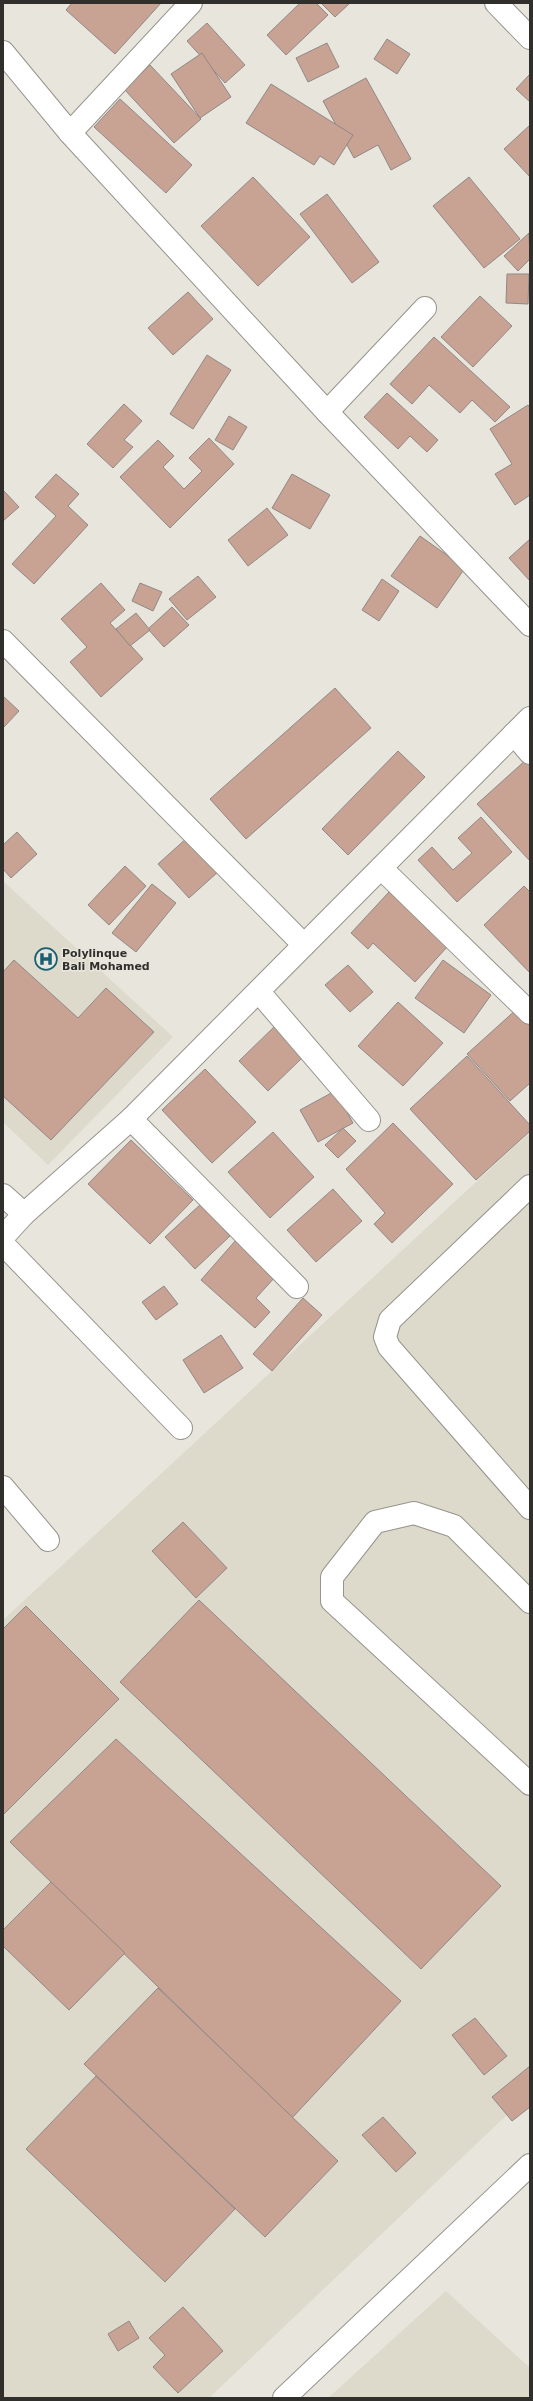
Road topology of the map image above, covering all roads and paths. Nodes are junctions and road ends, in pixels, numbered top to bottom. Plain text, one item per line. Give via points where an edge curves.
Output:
1 (191, 3) edge
2 (496, 3) edge
3 (530, 38) edge
4 (3, 52) edge
5 (70, 133) junction
6 (425, 308) dead end
7 (327, 412) junction
8 (530, 625) edge
9 (3, 641) edge
10 (530, 718) edge
11 (514, 734) junction
12 (530, 753) edge
13 (381, 868) junction
14 (304, 945) junction
15 (259, 992) junction
16 (530, 1013) edge
17 (131, 1119) junction
18 (369, 1120) dead end
19 (530, 1186) edge
20 (3, 1195) edge
21 (24, 1214) junction
22 (3, 1237) edge
23 (3, 1244) edge
24 (297, 1287) dead end
25 (181, 1428) dead end
26 (3, 1487) edge
27 (530, 1508) edge
28 (48, 1540) dead end
29 (530, 1602) edge
30 (530, 1784) edge
31 (530, 2165) edge
32 (284, 2398) edge

1 - 5 street
2 - 3 street
4 - 5 street
5 - 7 street
6 - 7 street
7 - 8 street
9 - 14 street
10 - 11 street
11 - 12 street
11 - 13 street
13 - 14 street
13 - 16 street
14 - 15 street
15 - 17 street
15 - 18 street
17 - 21 street
17 - 24 street
19 - 27 street via 390,1320 385,1337 389,1347
20 - 21 street
21 - 22 street
23 - 25 street
26 - 28 street
29 - 30 street via 454,1526 414,1513 375,1522 332,1577 332,1601
31 - 32 street

